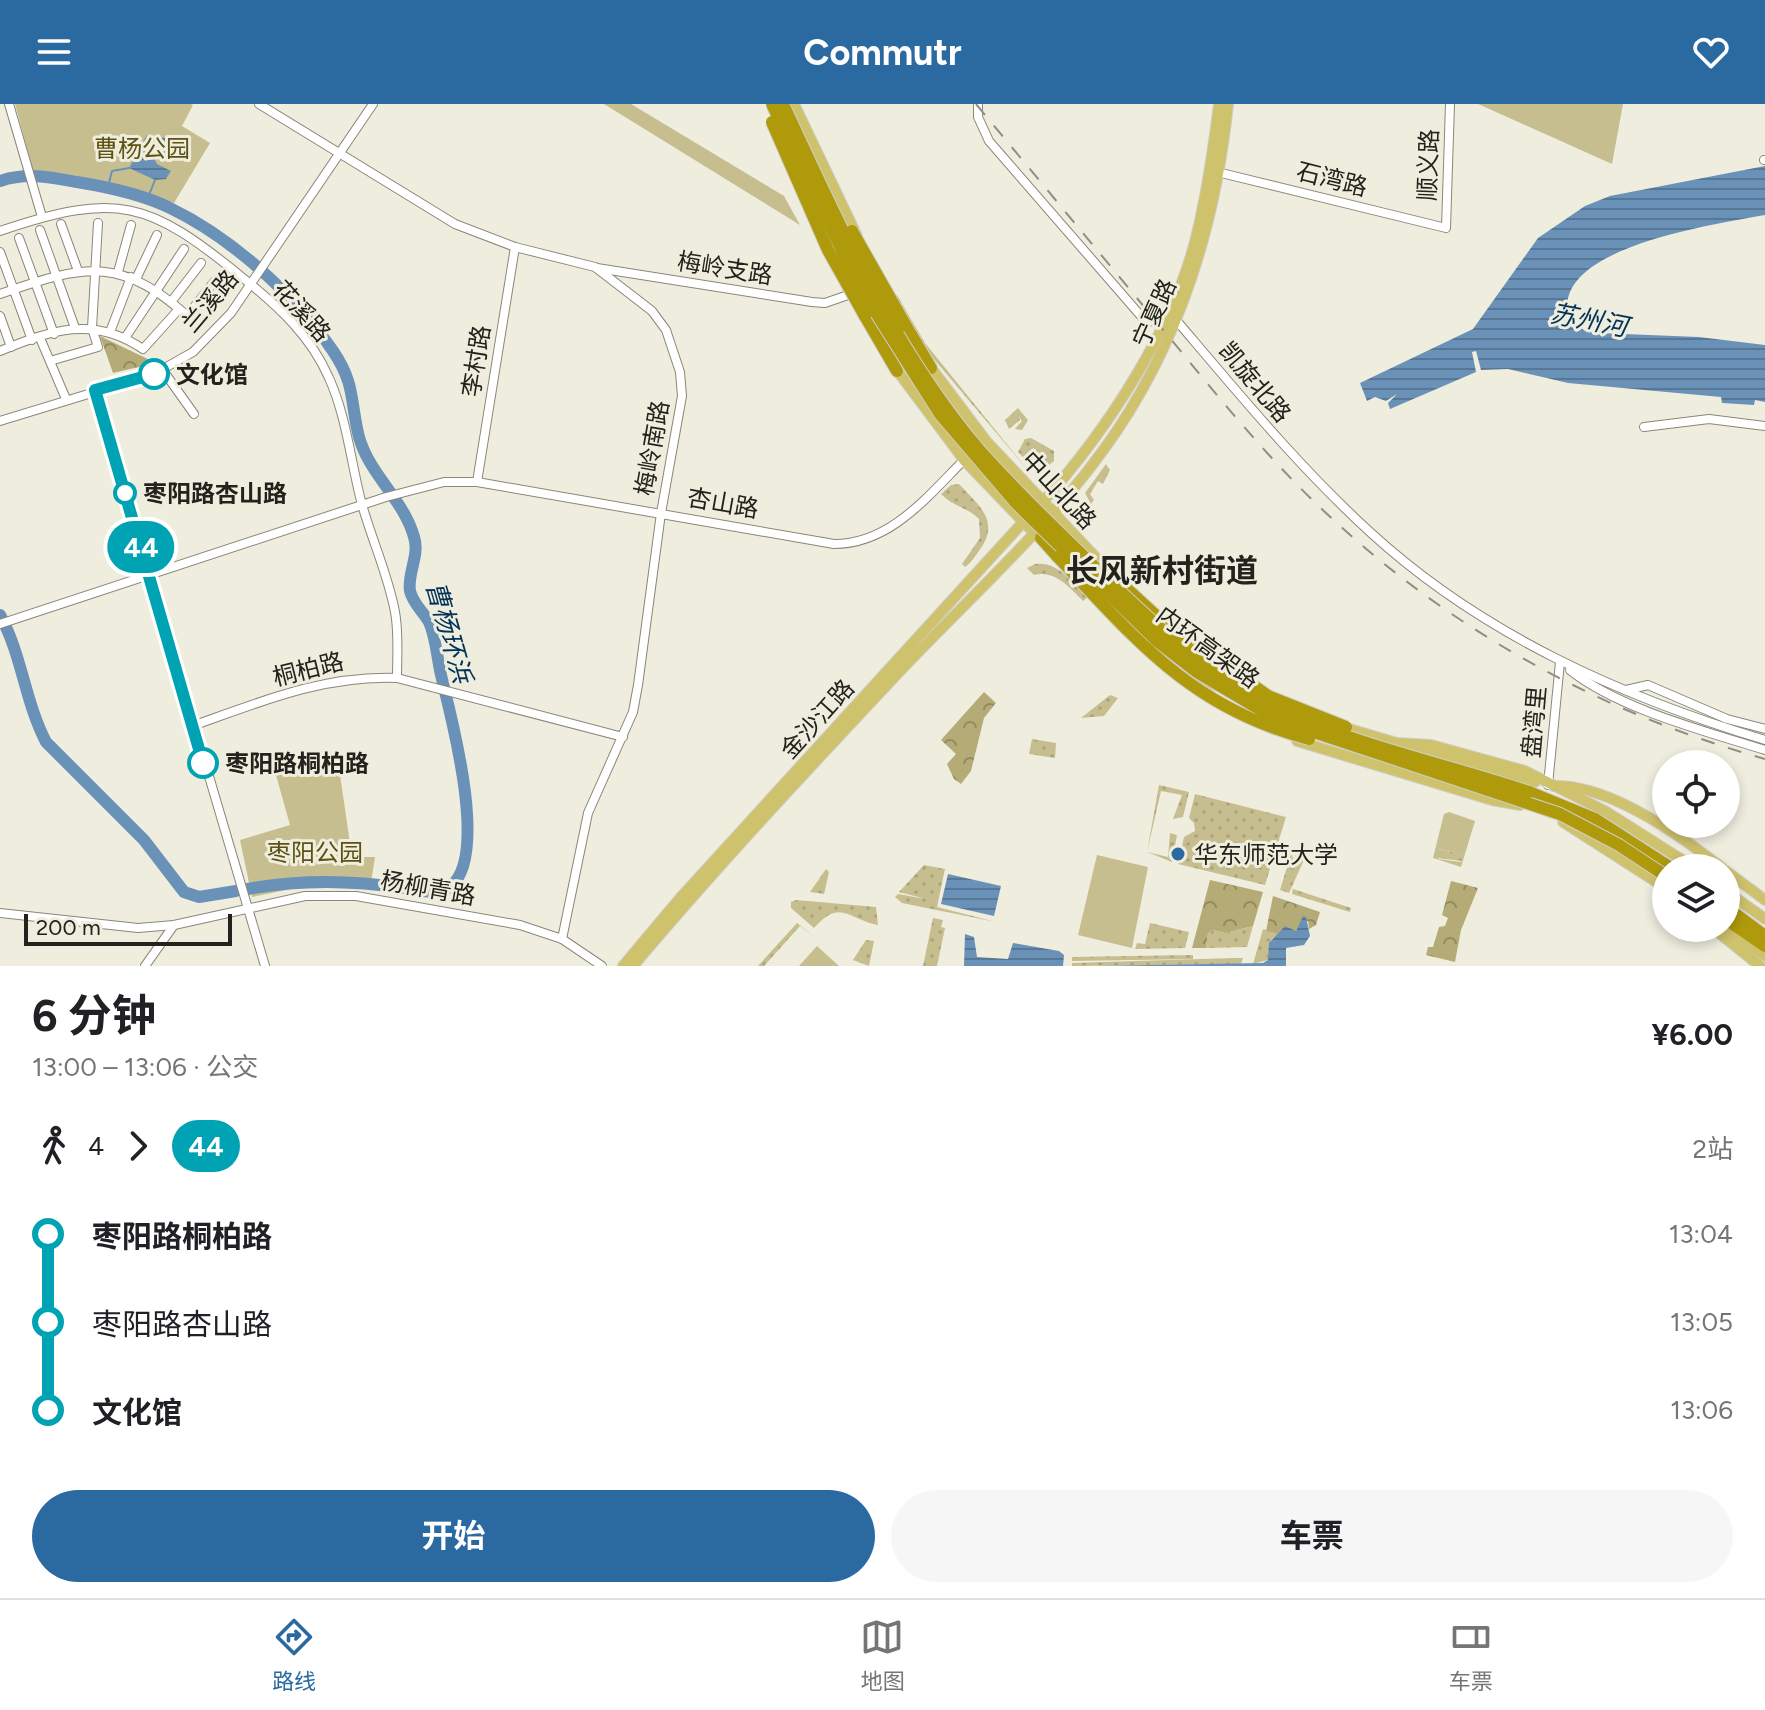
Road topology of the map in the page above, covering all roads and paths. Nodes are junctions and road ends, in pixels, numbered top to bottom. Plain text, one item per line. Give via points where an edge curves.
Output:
1 (9, 104) edge
2 (259, 104) edge
3 (373, 104) edge
4 (768, 104) edge
5 (783, 104) edge
6 (794, 104) edge
7 (978, 104) edge
8 (1219, 104) edge
9 (1228, 104) edge
10 (1450, 104) edge
11 (773, 119) junction
12 (340, 152) junction
13 (1213, 172) junction
14 (42, 217) junction
15 (98, 223) dead end
16 (61, 224) dead end
17 (131, 225) dead end
18 (1446, 228) joint
19 (40, 230) dead end
20 (0, 231) edge
21 (157, 235) dead end
22 (19, 238) dead end
23 (515, 247) junction
24 (184, 249) dead end
25 (0, 252) edge
26 (201, 263) dead end
27 (595, 267) junction
28 (78, 271) junction
29 (98, 271) junction
30 (118, 272) junction
31 (56, 276) junction
32 (134, 278) junction
33 (254, 281) junction
34 (35, 282) junction
35 (214, 282) dead end
36 (14, 289) junction
37 (154, 290) junction
38 (0, 294) edge
39 (848, 295) junction
40 (175, 305) junction
41 (1170, 308) junction
42 (0, 316) edge
43 (187, 316) junction
44 (1177, 321) junction
45 (195, 323) dead end
46 (75, 328) junction
47 (92, 328) junction
48 (110, 332) junction
49 (54, 334) junction
50 (125, 338) junction
51 (36, 339) junction
52 (11, 347) junction
53 (0, 351) edge
54 (50, 361) junction
55 (931, 368) junction
56 (162, 369) junction
57 (897, 371) junction
58 (95, 390) junction
59 (66, 399) junction
60 (194, 414) dead end
61 (0, 421) edge
62 (1765, 426) edge
63 (1644, 427) dead end
64 (964, 460) junction
65 (477, 482) junction
66 (1043, 502) junction
67 (362, 504) junction
68 (1053, 512) junction
69 (661, 513) junction
70 (1024, 522) junction
71 (1037, 535) junction
72 (149, 574) junction
73 (1114, 577) junction
74 (5, 622) edge
75 (1560, 662) junction
76 (397, 678) junction
77 (1625, 690) junction
78 (192, 726) junction
79 (1765, 729) edge
80 (623, 737) junction
81 (1765, 740) edge
82 (1352, 747) junction
83 (1765, 750) edge
84 (1496, 781) junction
85 (1548, 786) junction
86 (1673, 854) edge
87 (1700, 854) edge
88 (1652, 856) edge
89 (1652, 867) edge
90 (1652, 878) edge
91 (1740, 882) edge
92 (1765, 900) edge
93 (1740, 901) edge
94 (248, 908) junction
95 (0, 913) edge
96 (1740, 917) edge
97 (1765, 919) edge
98 (174, 925) junction
99 (1740, 931) edge
100 (1765, 936) edge
101 (1740, 937) edge
102 (562, 939) junction
103 (1730, 942) edge
104 (1763, 951) edge
105 (145, 966) edge
106 (265, 966) edge
107 (602, 966) edge
108 (623, 966) edge
109 (633, 966) edge
110 (1760, 966) edge

1 - 14 street
2 - 12 street, 梅岭南路
3 - 12 street, 兰溪路
4 - 11 main road, 中山北路
4 - 57 highway, bridge via 828,250
4 - 82 highway, 内环高架路, bridge via 864,295 971,455 1157,641 1197,672 1278,720
5 - 55 highway, bridge
5 - 84 highway, 内环高架路, bridge via 868,280 948,409 1023,497 1163,632 1239,689 1282,711
6 - 55 main road, 中山北路 via 883,291
7 - 41 street via 989,141 1147,323
8 - 13 main road, 宁夏路
9 - 13 main road, 宁夏路
10 - 18 street, 顺义路
11 - 39 main road, 中山北路 via 775,139
11 - 57 main road, 中山北路
12 - 23 street, 梅岭南路 via 455,224
12 - 33 street, 兰溪路
13 - 18 street, 石湾路
13 - 41 main road, 宁夏路
13 - 44 main road, 宁夏路 via 1209,226
14 - 20 street, 花溪路
14 - 33 street, 花溪路 via 102,208 152,215
15 - 29 street
16 - 28 street
17 - 30 street
19 - 31 street
21 - 32 street
22 - 34 street
23 - 27 street, 梅岭南路
23 - 65 street, 李村路
24 - 37 street
25 - 36 street
26 - 40 street
27 - 39 street, 梅岭支路 via 812,302
27 - 69 street, 梅岭南路 via 652,311 666,330 680,372 682,396
28 - 29 street
28 - 31 street
29 - 30 street
29 - 47 street
30 - 32 street
31 - 34 street
31 - 46 street
32 - 37 street
32 - 48 street
33 - 56 street, 兰溪路 via 210,338
33 - 67 street, 花溪路 via 307,340 330,380
34 - 36 street
34 - 49 street
35 - 43 street
36 - 38 street
36 - 51 street
37 - 40 street
37 - 50 street
39 - 57 main road, 中山北路
40 - 43 street
40 - 50 street via 143,349
41 - 44 street, 凯旋北路
41 - 66 main road, 宁夏路 via 1105,424
42 - 52 street
43 - 45 street
44 - 68 main road, 宁夏路 via 1116,432
44 - 75 street, 凯旋北路 via 1279,440 1371,533 1492,625
46 - 47 street
46 - 49 street
47 - 48 street
47 - 54 street via 98,347
48 - 50 street
49 - 51 street
51 - 52 street
51 - 54 street
52 - 53 street
54 - 59 street
55 - 66 main road, 中山北路 via 987,442
56 - 58 street, 兰溪路
56 - 60 street
57 - 64 main road, 中山北路
58 - 59 street, 兰溪路
58 - 72 street
59 - 61 street, 兰溪路
62 - 63 street via 1709,419
64 - 69 street, 杏山路 via 885,532 851,544
64 - 70 main road, 中山北路
65 - 67 street, 杏山路 via 444,482
65 - 69 street, 杏山路
66 - 68 main road, 中山北路
66 - 70 main road, 金沙江路
67 - 72 street
67 - 76 street, 花溪路 via 395,611
68 - 71 main road, 金沙江路
68 - 73 main road, 中山北路
69 - 80 street, 梅岭南路 via 638,685
70 - 71 main road, 中山北路
70 - 108 main road, 金沙江路
71 - 82 highway, bridge via 1140,645 1203,695 1269,729
71 - 90 main road, 中山北路 via 1154,649 1200,682 1218,705 1316,748 1522,805 1586,835
71 - 109 main road, 金沙江路 via 780,800
72 - 74 street
72 - 78 street
73 - 84 highway, bridge via 1166,625 1268,696
73 - 85 main road, 中山北路 via 1164,629 1259,695 1324,722 1397,743 1431,745 1525,771
75 - 77 street, 凯旋北路
75 - 83 street, 凯旋北路 via 1607,692
75 - 85 street, 盘湾里
76 - 78 street, 桐柏路 via 360,677 309,686
76 - 80 street, 桐柏路
77 - 79 street, 凯旋北路 via 1648,685 1727,719
77 - 81 street
78 - 94 street
80 - 102 street, 梅岭南路 via 591,803
82 - 89 highway, 内环高架路, bridge via 1560,814
84 - 88 highway, 内环高架路, bridge via 1595,819
85 - 86 main road, 中山北路 via 1605,811
85 - 87 main road via 1582,787 1635,811
91 - 92 main road
93 - 97 main road
94 - 98 street, 杨柳青路
94 - 102 street, 杨柳青路 via 305,896 356,896 520,925
94 - 106 street
95 - 98 street, 杨柳青路 via 110,927
96 - 100 highway
98 - 105 street
99 - 104 highway
101 - 104 main road
102 - 107 street, 杨柳青路
103 - 110 main road

